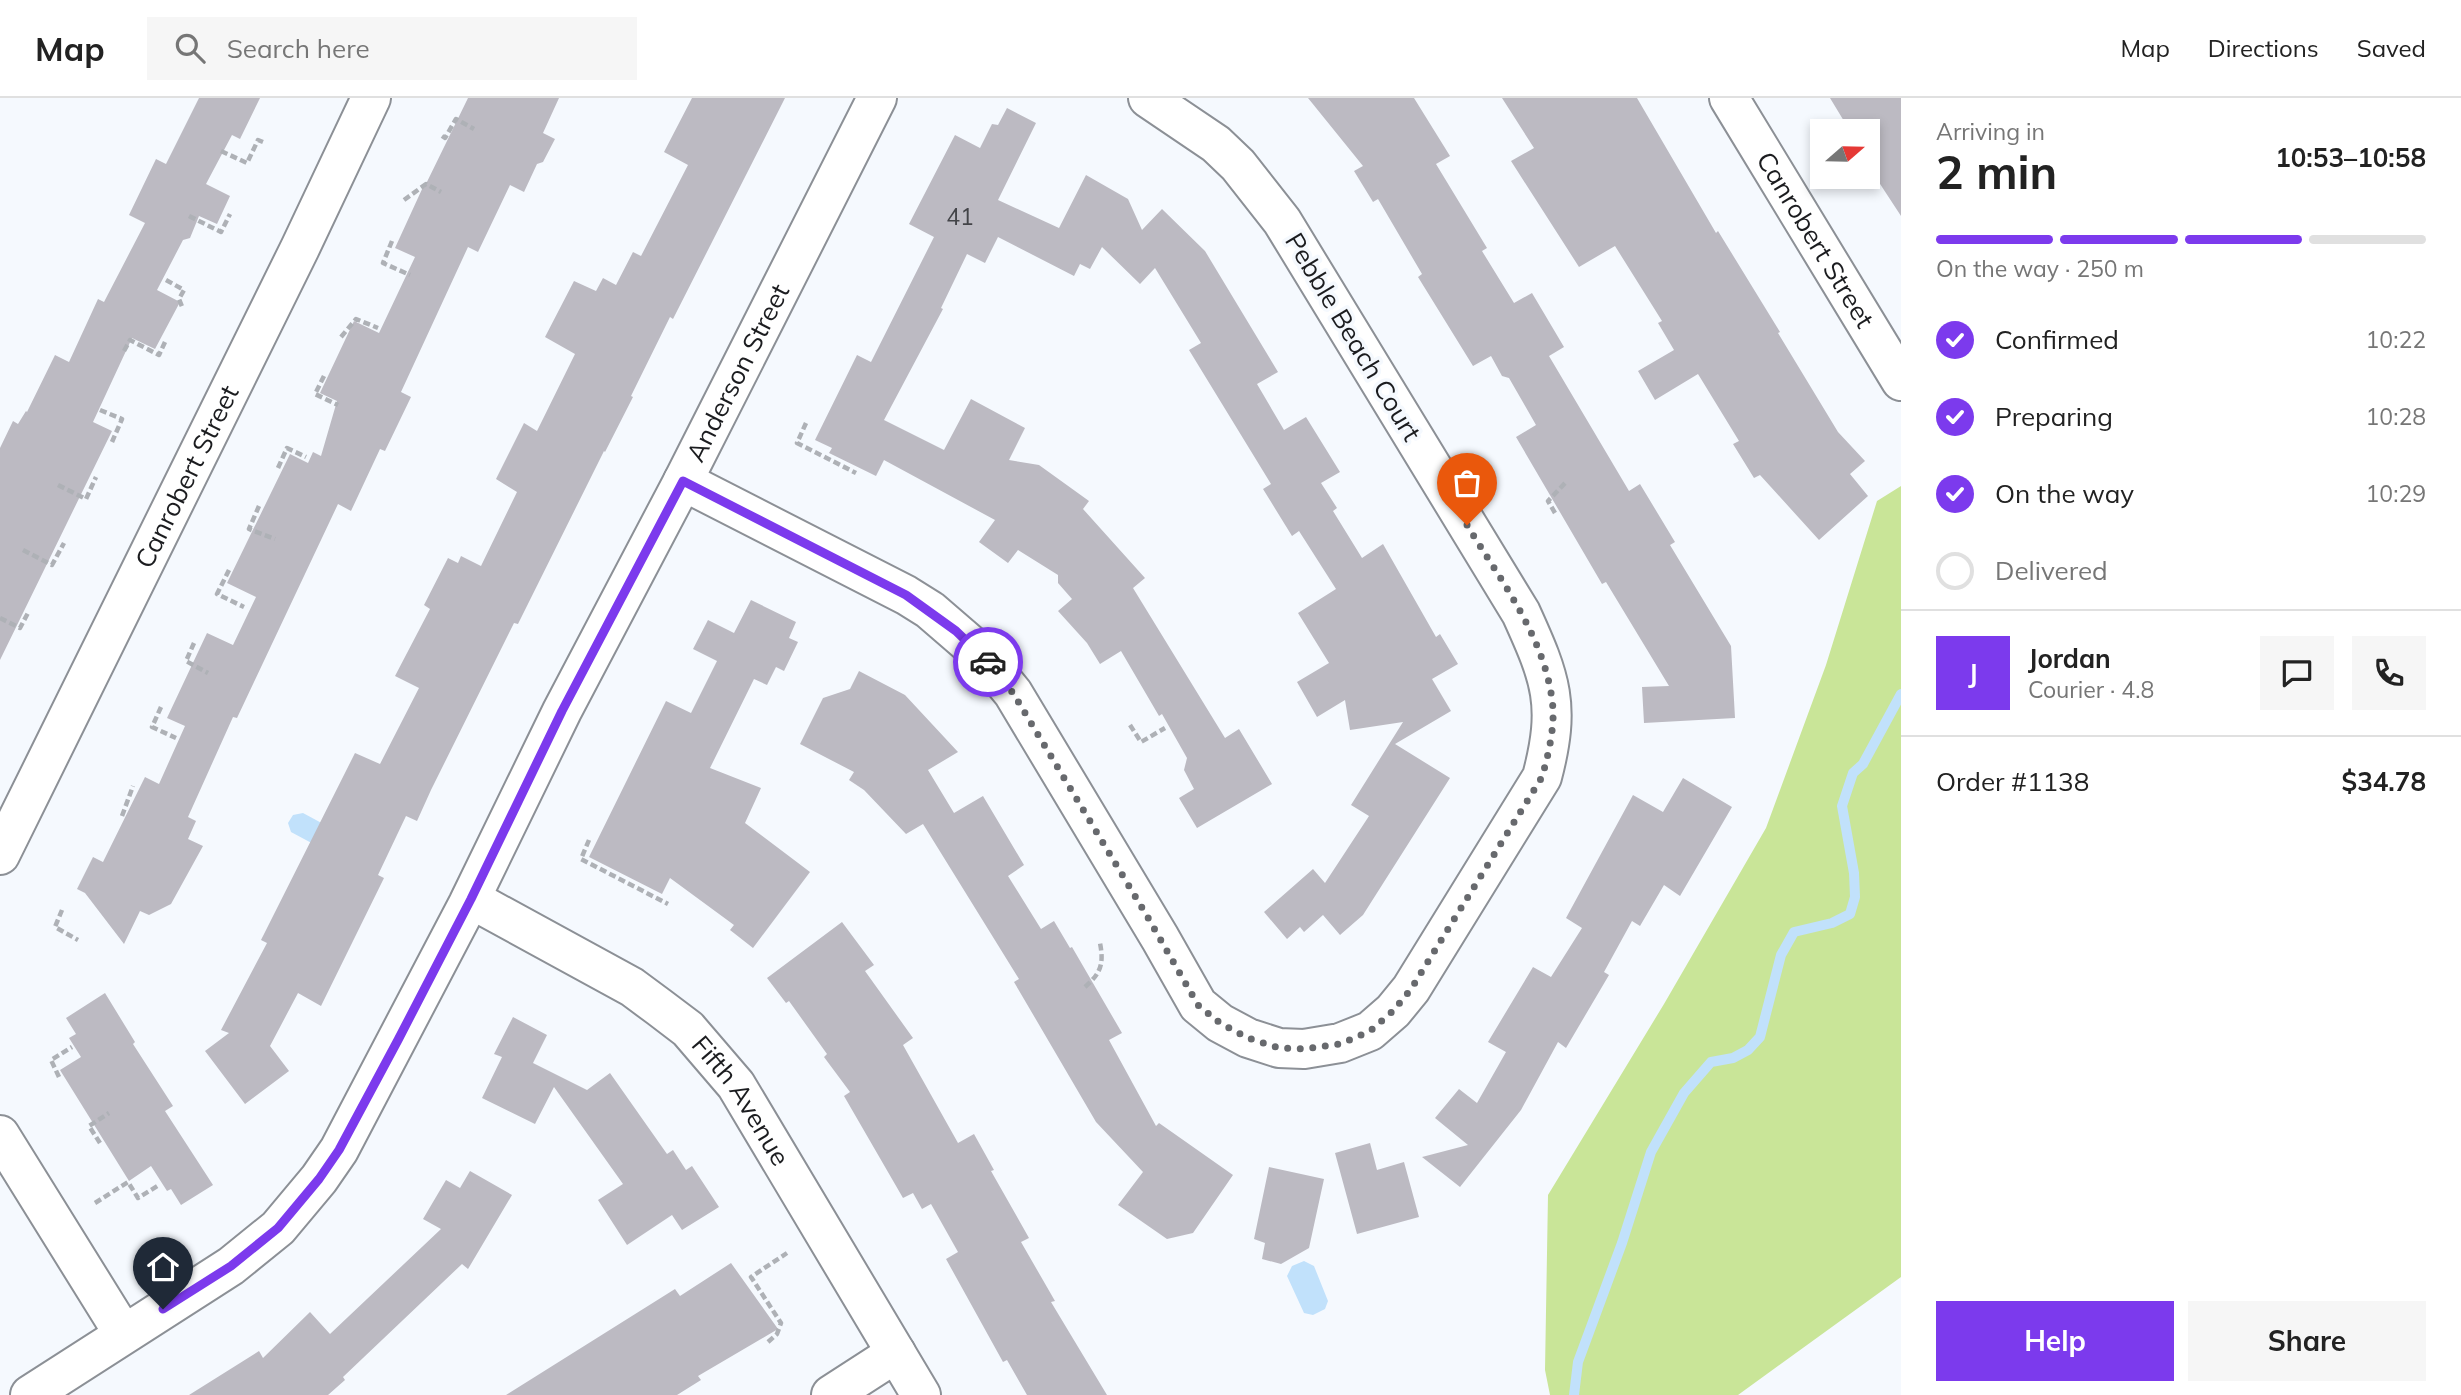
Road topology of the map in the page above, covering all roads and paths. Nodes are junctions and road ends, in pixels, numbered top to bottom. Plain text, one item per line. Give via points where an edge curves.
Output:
1 (371, 98) edge
2 (877, 98) edge
3 (1148, 98) edge
4 (1729, 98) edge
5 (474, 129) dead end
6 (442, 136) dead end
7 (263, 142) dead end
8 (221, 151) dead end
9 (441, 192) dead end
10 (404, 200) dead end
11 (230, 214) dead end
12 (189, 216) dead end
13 (392, 242) dead end
14 (410, 275) dead end
15 (166, 280) dead end
16 (183, 309) dead end
17 (378, 328) dead end
18 (341, 337) dead end
19 (165, 342) dead end
20 (124, 351) dead end
21 (324, 376) dead end
22 (1901, 381) edge
23 (338, 405) dead end
24 (100, 410) dead end
25 (806, 423) dead end
26 (112, 442) dead end
27 (306, 457) dead end
28 (278, 468) dead end
29 (856, 473) dead end
30 (96, 477) dead end
31 (683, 481) junction
32 (1567, 481) dead end
33 (58, 485) dead end
34 (259, 506) dead end
35 (1555, 513) dead end
36 (275, 539) dead end
37 (64, 542) dead end
38 (23, 550) dead end
39 (229, 570) dead end
40 (244, 607) dead end
41 (29, 611) dead end
42 (0, 618) edge
43 (194, 643) dead end
44 (208, 673) dead end
45 (161, 708) dead end
46 (1130, 725) dead end
47 (1165, 728) dead end
48 (176, 738) dead end
49 (133, 786) dead end
50 (122, 816) dead end
51 (589, 840) dead end
52 (0, 855) edge
53 (471, 899) junction
54 (668, 904) dead end
55 (62, 910) dead end
56 (78, 940) dead end
57 (1100, 943) dead end
58 (1085, 987) dead end
59 (72, 1046) dead end
60 (59, 1077) dead end
61 (109, 1113) dead end
62 (0, 1135) edge
63 (100, 1143) dead end
64 (159, 1185) dead end
65 (95, 1203) dead end
66 (787, 1253) dead end
67 (123, 1333) junction
68 (768, 1342) dead end
69 (896, 1353) junction
70 (30, 1395) edge
71 (831, 1395) edge
72 (921, 1395) edge

1 - 52 street, Canrobert Street
2 - 31 street, Anderson Street
3 - 31 street, Pebble Beach Court via 1216,144 1282,221 1521,613 1550,687 1552,724 1542,777 1413,987 1370,1031 1340,1044 1279,1048 1220,1023 1198,1005 1013,693 981,654 906,595
4 - 22 street, Canrobert Street
5 - 6 path via 456,119 445,138
7 - 8 path via 258,140 247,163
9 - 10 path via 426,184
11 - 12 path via 221,232
13 - 14 path via 383,263
15 - 16 path via 184,290 180,299
17 - 18 path via 356,319
19 - 20 path via 159,355 130,340
21 - 23 path via 315,394
24 - 26 path via 122,419
25 - 29 path via 797,443
27 - 28 path via 287,448
30 - 33 path via 86,499
31 - 53 street, Anderson Street via 562,711
32 - 35 path via 1548,501
34 - 36 path via 250,529
37 - 38 path via 52,565
39 - 40 path via 217,594
41 - 42 path via 20,628
43 - 44 path via 186,662
45 - 48 path via 152,727
46 - 47 path via 1141,742
49 - 50 path
51 - 54 path via 581,859
53 - 67 street, Anderson Street via 339,1150 298,1206 231,1266
53 - 69 street, Fifth Avenue via 632,987 688,1029 736,1085
55 - 56 path via 55,928
57 - 58 path via 1102,967
59 - 60 path via 51,1060
61 - 63 path via 89,1126
62 - 67 street
64 - 65 path via 138,1198 128,1182
66 - 68 path via 751,1277 781,1322
67 - 70 street, Anderson Street
69 - 71 street
69 - 72 street, Fifth Avenue

